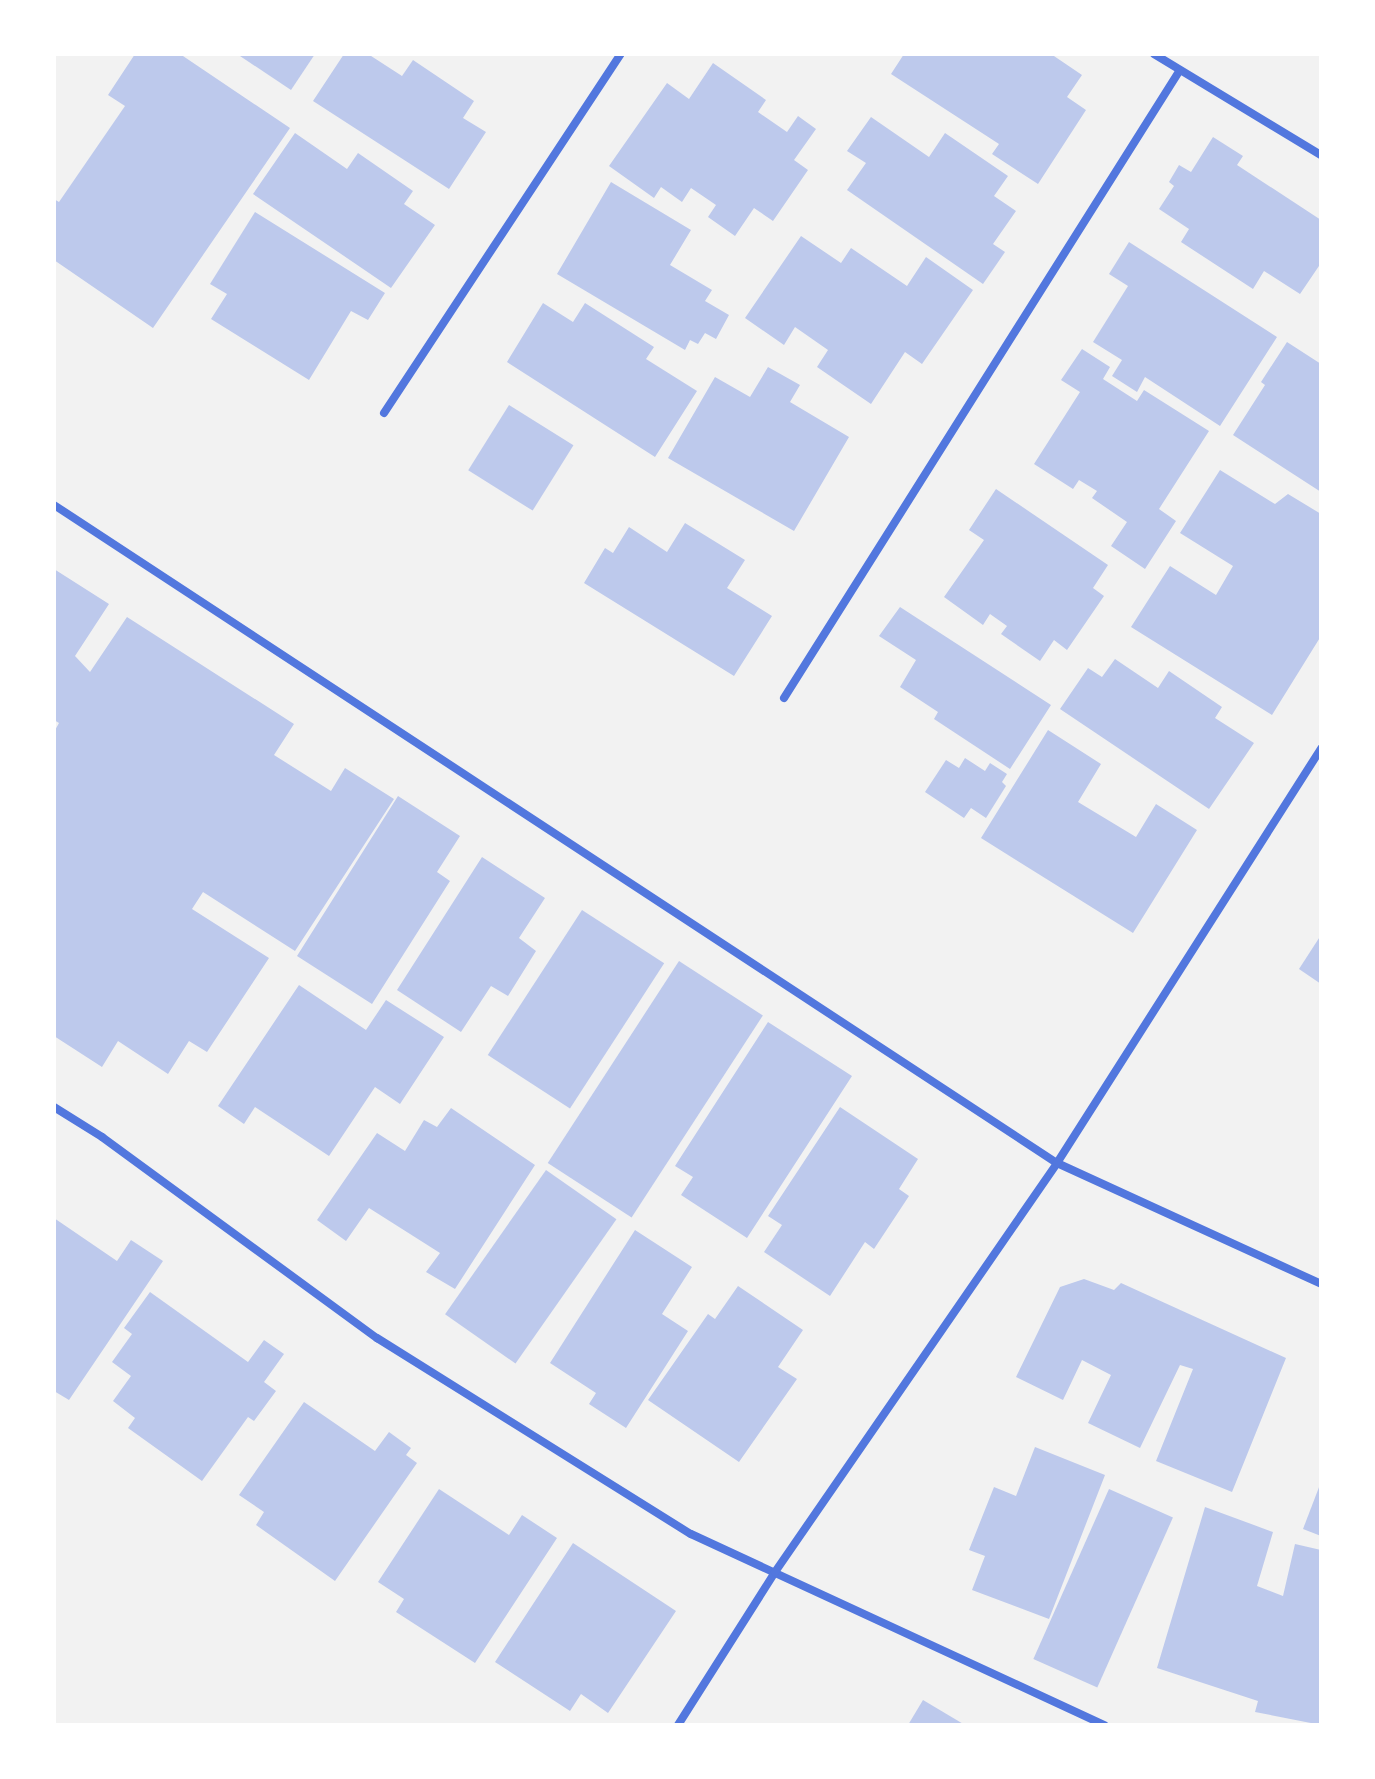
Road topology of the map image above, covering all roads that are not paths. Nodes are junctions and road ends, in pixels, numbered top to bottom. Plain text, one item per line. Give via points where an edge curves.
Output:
1 (621, 54) edge
2 (1154, 54) edge
3 (1180, 70) junction
4 (1321, 155) edge
5 (384, 413) dead end
6 (54, 505) edge
7 (784, 698) dead end
8 (1321, 748) edge
9 (54, 1107) edge
10 (1057, 1163) junction
11 (1321, 1284) edge
12 (775, 1572) junction
13 (678, 1725) edge
14 (1105, 1725) edge

1 - 5 street
2 - 3 street
3 - 4 street
3 - 7 street
6 - 10 street
8 - 10 street
9 - 12 street via 377,1338 691,1534
10 - 11 street
10 - 12 street
12 - 13 street
12 - 14 street

